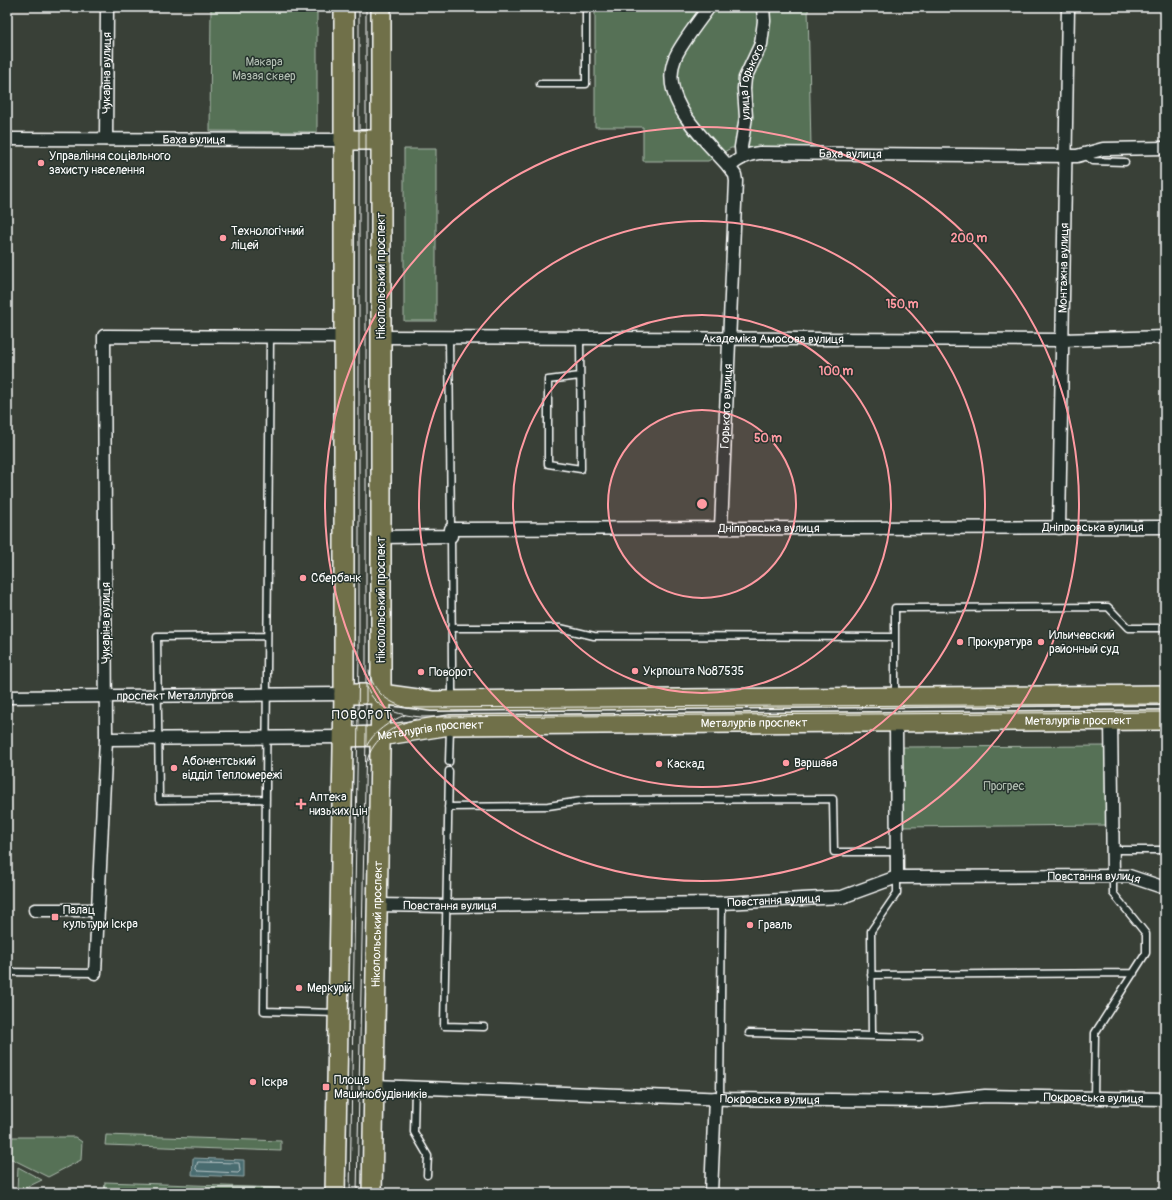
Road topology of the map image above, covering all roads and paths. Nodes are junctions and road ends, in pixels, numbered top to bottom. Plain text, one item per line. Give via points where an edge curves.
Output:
1 (107, 7) edge
2 (344, 7) edge
3 (381, 7) edge
4 (586, 7) edge
5 (709, 7) edge
6 (763, 7) edge
7 (1068, 7) edge
8 (540, 84) dead end
9 (7, 139) edge
10 (106, 139) junction
11 (344, 140) junction
12 (381, 140) junction
13 (1165, 148) edge
14 (1064, 155) junction
15 (1085, 155) junction
16 (742, 158) junction
17 (1125, 162) dead end
18 (729, 167) junction
19 (270, 337) junction
20 (344, 337) junction
21 (1165, 337) edge
22 (381, 338) junction
23 (449, 338) junction
24 (580, 339) junction
25 (730, 340) junction
26 (1062, 340) junction
27 (580, 376) junction
28 (721, 527) junction
29 (1165, 527) edge
30 (1059, 528) junction
31 (451, 533) junction
32 (381, 537) junction
33 (451, 628) junction
34 (1165, 628) edge
35 (267, 636) junction
36 (895, 637) junction
37 (452, 666) dead end
38 (452, 675) dead end
39 (344, 694) junction
40 (381, 694) junction
41 (266, 695) junction
42 (1165, 695) edge
43 (106, 696) junction
44 (158, 696) junction
45 (1111, 696) junction
46 (7, 697) edge
47 (895, 697) junction
48 (452, 700) junction
49 (1111, 720) junction
50 (1165, 720) edge
51 (896, 722) junction
52 (450, 725) junction
53 (344, 736) junction
54 (380, 736) junction
55 (266, 737) junction
56 (158, 738) junction
57 (106, 739) junction
58 (449, 762) dead end
59 (449, 771) dead end
60 (266, 799) junction
61 (448, 807) junction
62 (1113, 850) junction
63 (1165, 850) edge
64 (896, 852) junction
65 (1113, 876) junction
66 (897, 877) junction
67 (1165, 888) edge
68 (722, 903) junction
69 (377, 904) junction
70 (446, 906) junction
71 (35, 910) dead end
72 (98, 910) junction
73 (7, 972) edge
74 (95, 972) joint
75 (1134, 973) junction
76 (872, 975) junction
77 (338, 1013) junction
78 (484, 1027) dead end
79 (749, 1033) dead end
80 (872, 1036) junction
81 (919, 1037) dead end
82 (374, 1086) junction
83 (415, 1087) junction
84 (717, 1098) junction
85 (1094, 1098) junction
86 (1165, 1099) edge
87 (427, 1175) dead end
88 (335, 1193) edge
89 (372, 1193) edge
90 (711, 1193) edge

1 - 10 street, Чукаріна вулиця
2 - 11 main road
3 - 12 main road, Нікопольський проспект
4 - 8 lane via 586,84
5 - 18 street via 675,57 671,84 674,97 690,121
6 - 16 street, улица Горького via 761,44 746,78 744,89 746,117 741,147
7 - 14 street, Монтажна вулиця
9 - 10 street, Баха вулиця
10 - 11 street, Баха вулиця
11 - 12 main road, Баха вулиця
11 - 20 main road
12 - 22 main road, Нікопольський проспект
13 - 15 street, Баха вулиця via 1103,149
14 - 15 street, Баха вулиця
14 - 16 street, Баха вулиця via 759,153
14 - 26 street, Монтажна вулиця
15 - 17 lane via 1093,161
16 - 18 street, Баха вулиця
18 - 25 street, Горького вулиця via 736,181
19 - 20 street
19 - 35 lane
19 - 43 street, Чукаріна вулиця via 104,336
20 - 39 main road
21 - 26 street, Академіка Амосова вулиця
22 - 23 street, Академіка Амосова вулиця
22 - 32 main road, Нікопольський проспект
23 - 24 street, Академіка Амосова вулиця
23 - 31 lane
24 - 25 street, Академіка Амосова вулиця
24 - 27 lane
25 - 26 street, Академіка Амосова вулиця
25 - 28 street, Горького вулиця
26 - 30 street, Монтажна вулиця
27 - 27 lane via 581,468 548,464 548,380
28 - 30 street, Дніпровська вулиця
28 - 31 street, Дніпровська вулиця
29 - 30 street, Дніпровська вулиця
31 - 32 street, Дніпровська вулиця
31 - 33 lane
32 - 40 main road, Нікопольський проспект
33 - 36 lane via 560,628 594,636
33 - 37 lane
34 - 36 lane via 1128,628 1108,607 895,608
35 - 41 lane
35 - 44 lane via 157,637
36 - 47 lane
38 - 48 lane
39 - 40 main road, Металургів проспект
39 - 41 street, проспект Металлургов
39 - 53 main road
40 - 48 main road, Металургів проспект via 426,700
40 - 54 main road, Нікопольський проспект
41 - 44 street, проспект Металлургов
41 - 55 lane
42 - 45 main road, Металургів проспект
43 - 44 street, проспект Металлургов
43 - 46 street, проспект Металлургов
43 - 57 street, Чукаріна вулиця
44 - 56 lane
45 - 47 main road, Металургів проспект
45 - 49 main road
47 - 48 main road, Металургів проспект
47 - 51 main road
49 - 50 main road, Металургів проспект
49 - 51 main road, Металургів проспект
49 - 62 street
51 - 52 main road, Металургів проспект
51 - 64 street
52 - 54 main road, Металургів проспект
52 - 58 lane
53 - 54 main road, Металургів проспект
53 - 55 street
53 - 77 main road
54 - 69 main road, Нікопольський проспект
55 - 56 street
55 - 60 lane
56 - 57 street
56 - 60 lane via 159,800
57 - 72 street, Чукаріна вулиця
59 - 61 lane
60 - 77 lane via 264,1011
61 - 64 lane via 548,806 588,800 833,799 834,852
61 - 70 lane
62 - 63 lane
62 - 65 street
64 - 66 street
65 - 66 street, Повстання вулиця
65 - 67 street, Повстання вулиця via 1129,876
65 - 75 lane via 1113,893 1146,934 1146,953
66 - 68 street, Повстання вулиця via 842,897
66 - 76 lane via 897,893 871,930
68 - 70 street, Повстання вулиця
68 - 84 lane
69 - 70 street, Повстання вулиця
69 - 82 main road, Нікопольський проспект
70 - 78 lane via 444,1026
71 - 72 street
72 - 74 street, Чукаріна вулиця
73 - 74 lane
75 - 76 lane
75 - 85 lane via 1095,1033
76 - 80 lane
77 - 88 main road
79 - 80 lane
80 - 81 lane
82 - 83 street, Покровська вулиця
82 - 89 main road, Нікопольський проспект
83 - 84 street, Покровська вулиця
83 - 87 lane via 414,1132 428,1156
84 - 85 street, Покровська вулиця via 934,1101 986,1096
84 - 90 street
85 - 86 street, Покровська вулиця

